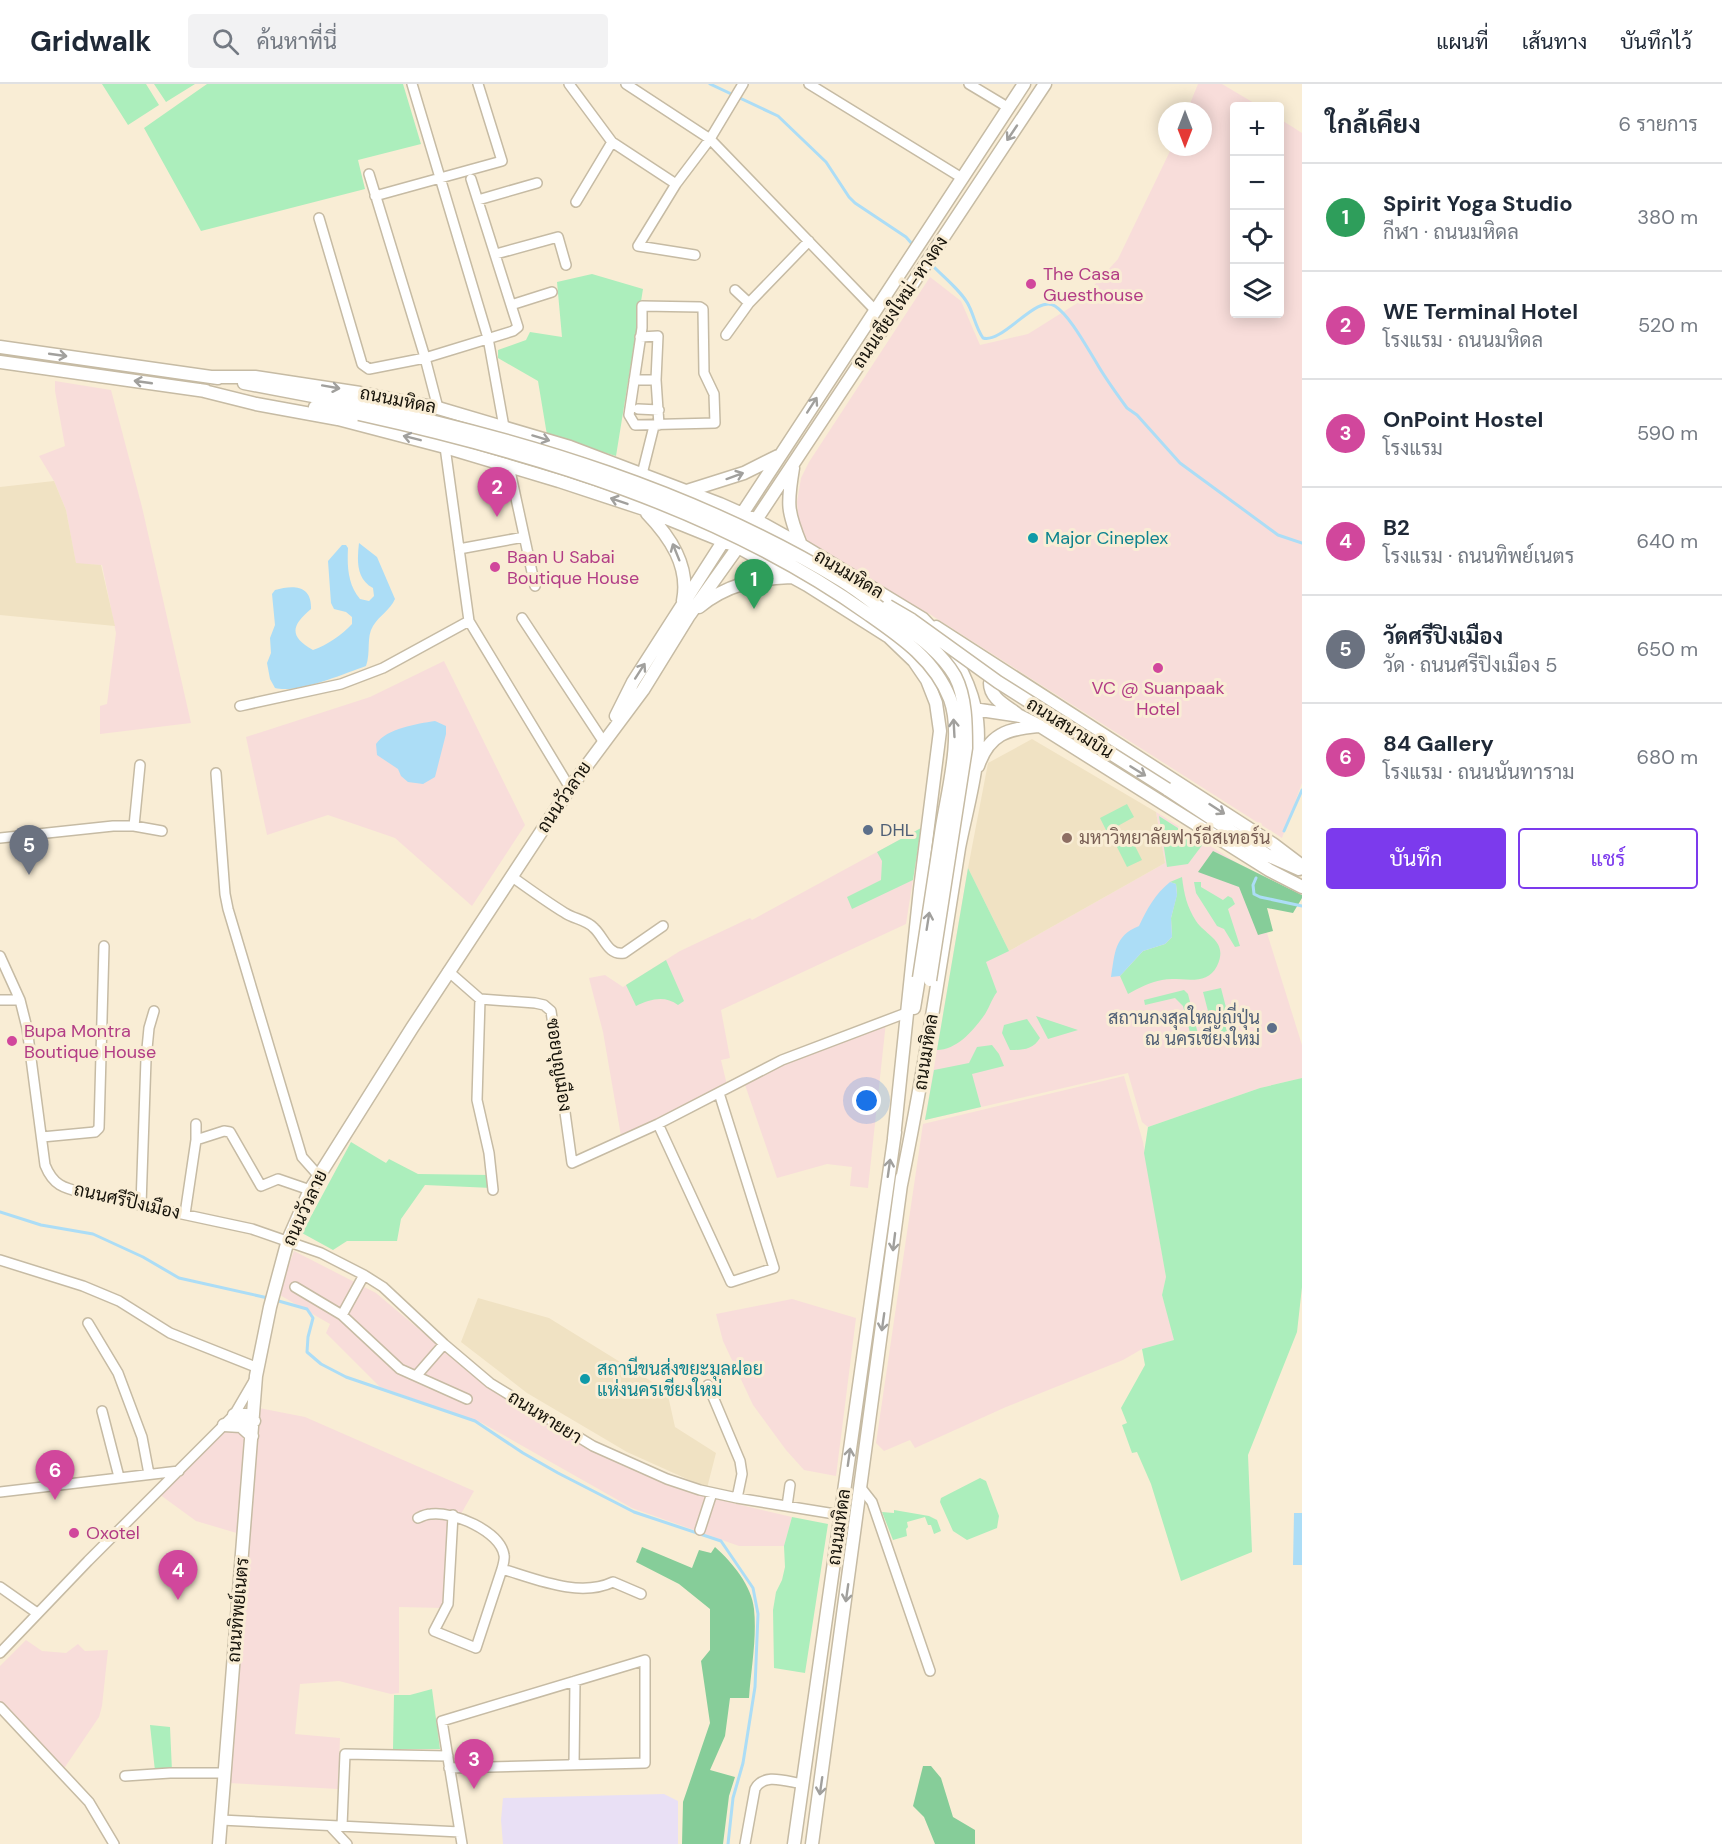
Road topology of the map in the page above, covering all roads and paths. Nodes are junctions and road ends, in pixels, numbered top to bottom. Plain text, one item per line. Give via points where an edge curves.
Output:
1 (412, 84) edge
2 (478, 84) edge
3 (569, 84) edge
4 (626, 84) edge
5 (743, 84) edge
6 (809, 84) edge
7 (969, 84) edge
8 (1024, 84) edge
9 (1045, 84) edge
10 (1009, 108) junction
11 (710, 139) junction
12 (612, 142) junction
13 (369, 174) dead end
14 (440, 178) junction
15 (962, 178) junction
16 (471, 179) dead end
17 (537, 183) dead end
18 (676, 184) junction
19 (375, 196) junction
20 (478, 200) junction
21 (576, 202) dead end
22 (319, 218) dead end
23 (809, 241) junction
24 (496, 254) junction
25 (695, 255) dead end
26 (566, 265) dead end
27 (735, 290) dead end
28 (552, 292) dead end
29 (749, 303) junction
30 (512, 305) junction
31 (875, 310) junction
32 (726, 335) dead end
33 (640, 337) junction
34 (488, 339) junction
35 (0, 346) edge
36 (426, 358) junction
37 (0, 362) edge
38 (210, 377) junction
39 (633, 380) junction
40 (656, 380) junction
41 (200, 390) junction
42 (438, 408) junction
43 (638, 409) dead end
44 (359, 410) junction
45 (659, 410) junction
46 (657, 425) junction
47 (504, 427) junction
48 (445, 447) junction
49 (780, 454) junction
50 (597, 456) junction
51 (795, 460) junction
52 (509, 466) junction
53 (642, 474) junction
54 (585, 489) junction
55 (687, 491) junction
56 (644, 509) junction
57 (742, 514) junction
58 (756, 520) junction
59 (524, 537) junction
60 (723, 541) junction
61 (801, 545) junction
62 (738, 547) junction
63 (459, 549) junction
64 (792, 577) junction
65 (843, 580) junction
66 (535, 586) dead end
67 (685, 611) junction
68 (522, 618) dead end
69 (923, 619) junction
70 (469, 621) junction
71 (962, 672) junction
72 (1004, 673) junction
73 (936, 701) junction
74 (240, 706) dead end
75 (975, 709) junction
76 (1020, 716) junction
77 (1040, 726) junction
78 (603, 741) junction
79 (140, 765) dead end
80 (216, 773) dead end
81 (973, 780) junction
82 (570, 788) junction
83 (932, 801) junction
84 (967, 808) junction
85 (134, 826) junction
86 (162, 831) dead end
87 (0, 838) edge
88 (1302, 868) edge
89 (511, 876) junction
90 (1302, 887) edge
91 (663, 926) dead end
92 (104, 946) dead end
93 (0, 957) edge
94 (448, 971) junction
95 (925, 979) junction
96 (480, 999) junction
97 (0, 1000) edge
98 (20, 1000) junction
99 (154, 1011) dead end
100 (906, 1013) junction
101 (719, 1093) junction
102 (196, 1124) dead end
103 (658, 1124) junction
104 (42, 1137) junction
105 (894, 1138) junction
106 (196, 1140) junction
107 (318, 1175) junction
108 (901, 1185) junction
109 (310, 1190) junction
110 (493, 1190) dead end
111 (141, 1205) junction
112 (185, 1214) junction
113 (288, 1240) junction
114 (0, 1260) edge
115 (364, 1275) junction
116 (295, 1287) dead end
117 (342, 1315) junction
118 (88, 1323) dead end
119 (444, 1344) junction
120 (257, 1372) junction
121 (417, 1375) junction
122 (708, 1385) dead end
123 (467, 1399) dead end
124 (102, 1411) dead end
125 (234, 1415) junction
126 (254, 1421) junction
127 (224, 1425) junction
128 (252, 1436) junction
129 (179, 1471) junction
130 (149, 1474) junction
131 (120, 1477) junction
132 (790, 1485) dead end
133 (861, 1488) junction
134 (0, 1492) edge
135 (712, 1493) junction
136 (737, 1498) junction
137 (787, 1506) junction
138 (453, 1515) junction
139 (841, 1515) junction
140 (418, 1518) dead end
141 (700, 1530) dead end
142 (502, 1569) junction
143 (0, 1587) edge
144 (640, 1594) dead end
145 (37, 1613) junction
146 (0, 1653) edge
147 (930, 1671) dead end
148 (575, 1681) junction
149 (0, 1707) edge
150 (448, 1756) junction
151 (574, 1765) junction
152 (449, 1768) junction
153 (225, 1773) junction
154 (125, 1776) dead end
155 (803, 1784) junction
156 (221, 1820) junction
157 (330, 1826) junction
158 (342, 1826) junction
159 (460, 1832) junction
160 (114, 1844) edge
161 (219, 1844) edge
162 (347, 1844) edge
163 (462, 1844) edge
164 (745, 1844) edge
165 (795, 1844) edge
166 (812, 1844) edge

1 - 14 street
2 - 14 street via 502,161
3 - 12 street
4 - 11 street
5 - 11 street
6 - 15 street
7 - 10 street
8 - 10 main road, ถนนเชียงใหม่-หางดง
9 -> 51 main road, ถนนเชียงใหม่-หางดง
10 - 15 main road, ถนนเชียงใหม่-หางดง
11 - 18 street
11 - 23 street
12 - 18 street
12 - 21 street
13 - 19 street
14 - 19 street
14 - 34 street
15 - 31 main road, ถนนเชียงใหม่-หางดง
16 - 20 street
17 - 20 street
18 - 25 street via 638,246
19 - 36 street
20 - 24 street
22 - 36 street via 362,364 369,369
23 - 29 street
23 - 31 street
24 - 26 street via 558,237
24 - 30 street
27 - 29 street
28 - 30 street
29 - 32 street
30 - 34 street via 517,329
49 -> 31 main road, ถนนเชียงใหม่-หางดง
33 - 39 street
33 - 40 street via 658,336
33 - 46 street via 642,306 703,309 704,373 714,394 715,423
34 - 36 street
34 - 47 street
35 -> 38 main road, ถนนมหิดล
36 - 42 street
41 -> 37 main road, ถนนมหิดล
38 -> 42 main road, ถนนมหิดล via 284,380
38 - 44 main road, ถนนมหิดล
39 - 40 street
39 - 46 street via 631,421 635,425
40 - 45 street
41 - 44 main road, ถนนมหิดล
48 -> 41 main road, ถนนมหิดล via 338,419
42 - 47 main road, ถนนมหิดล
43 - 45 street
44 - 65 main road, ถนนมหิดล, bridge via 471,431 627,479 691,503
95 -> 44 main road, ถนนมหิดล, bridge via 954,745 951,700 925,658 873,617 813,579 682,511 609,484
45 - 46 street
46 - 53 street
47 -> 50 main road, ถนนมหิดล
48 - 52 main road, ถนนมหิดล
48 - 63 street
55 -> 49 main road via 744,473
49 - 57 main road, ถนนเชียงใหม่-หางดง
50 - 53 main road, ถนนมหิดล
50 - 54 main road via 604,465 605,477 599,486
51 - 58 main road, ถนนเชียงใหม่-หางดง
51 - 61 main road via 790,518
52 - 54 main road, ถนนมหิดล
52 - 59 street
53 - 55 main road, ถนนมหิดล
56 -> 54 main road, ถนนมหิดล
55 - 57 main road, ถนนมหิดล
56 - 60 main road, ถนนมหิดล
67 -> 56 main road via 686,588 678,558 663,529
57 - 58 main road, ถนนมหิดล
57 - 60 main road, ถนนเชียงใหม่-หางดง
58 - 61 main road, ถนนมหิดล
58 - 62 main road, ถนนเชียงใหม่-หางดง
59 - 63 street
59 - 66 street
60 - 62 main road, ถนนมหิดล
60 - 67 main road, ถนนวัวลาย
61 - 69 main road, ถนนมหิดล
62 - 64 main road, ถนนมหิดล
62 - 67 main road, ถนนวัวลาย
63 - 70 street
64 - 67 main road via 765,578 726,589
64 - 73 main road, ถนนมหิดล via 889,637 914,661
65 -> 88 main road, ถนนสนามบิน, bridge via 912,620 998,682 1267,855
65 - 95 main road, ถนนมหิดล, bridge via 937,652 955,677 963,700 965,761
67 - 78 main road, ถนนวัวลาย via 633,682
68 - 78 street
69 - 71 main road, ถนนมหิดล via 939,635
69 - 72 main road, ถนนสนามบิน
70 - 74 street via 383,668 341,684
70 - 82 street
71 - 72 main road
71 - 73 main road via 942,686
71 - 75 main road, ถนนมหิดล
72 - 76 main road via 995,674 990,682 991,691
72 -> 88 main road, ถนนสนามบิน via 1280,849
73 - 75 main road, ถนนสนามบิน
73 - 83 main road, ถนนมหิดล via 940,731
75 - 76 main road, ถนนสนามบิน
75 - 81 main road, ถนนมหิดล via 978,737
76 - 77 main road, ถนนสนามบิน
77 - 81 main road via 1018,728 996,737 982,756
77 - 90 main road, ถนนสนามบิน
78 - 82 main road, ถนนวัวลาย
79 - 85 street
80 - 107 street via 228,909 302,1157
81 - 84 main road, ถนนมหิดล
82 - 89 main road, ถนนวัวลาย
83 - 84 main road via 949,793 964,801
83 - 100 main road, ถนนมหิดล
84 - 108 main road, ถนนมหิดล
85 - 86 street
85 - 87 street
89 - 91 street via 595,928 618,954
89 - 94 main road, ถนนวัวลาย
92 - 104 street via 99,1128 94,1132
93 - 98 street, ถนนศรีปิงเมือง
94 - 96 street
94 - 107 main road, ถนนวัวลาย
95 - 105 main road, ถนนมหิดล
95 - 108 main road, ถนนมหิดล
96 - 103 street, ซอยบุญเมือง via 535,1003 551,1011 572,1163
96 - 110 street via 477,1100
97 - 98 street
98 - 104 street, ถนนศรีปิงเมือง
99 - 111 street via 146,1059
100 - 101 street via 782,1060
100 - 105 main road, ถนนมหิดล
101 - 103 street
101 - 103 street via 774,1268 731,1282
102 - 106 street
104 - 111 street, ถนนศรีปิงเมือง via 45,1165 53,1181 74,1191
139 -> 105 main road, ถนนมหิดล
106 - 109 street via 228,1131 261,1186 278,1179
106 - 112 street
107 - 109 main road, ถนนวัวลาย
108 -> 133 main road, ถนนมหิดล
109 - 113 main road, ถนนวัวลาย
111 - 112 street, ถนนศรีปิงเมือง
112 - 113 street, ถนนศรีปิงเมือง
113 - 115 street, ถนนหายยา
113 - 120 main road, ถนนวัวลาย
114 - 120 street via 119,1301 170,1333
115 - 117 street
115 - 119 street, ถนนหายยา via 383,1287
116 - 117 street
117 - 121 street via 400,1369
118 - 130 street via 122,1383 142,1437
119 - 121 street
119 - 135 street, ถนนหายยา via 490,1383 593,1446 668,1479
120 - 125 street, ถนนวัวลาย
120 - 126 main road, ถนนทิพย์เนตร
121 - 123 street
122 - 136 street via 740,1461 742,1474
124 - 131 street
125 - 126 main road via 246,1415
125 - 127 street, ถนนวัวลาย
126 - 128 main road, ถนนทิพย์เนตร
127 - 128 main road via 241,1426
127 - 129 street, ถนนวัวลาย
128 - 153 main road, ถนนทิพย์เนตร
129 - 130 street
129 - 145 street, ถนนวัวลาย
130 - 131 street
131 - 134 street
132 - 137 street
133 - 147 street via 872,1502
133 -> 166 main road, ถนนมหิดล
135 - 136 street, ถนนหายยา
135 - 141 street
136 - 137 street, ถนนหายยา
137 - 139 street, ถนนหายยา
138 - 140 street
138 - 142 street via 496,1540 504,1555
138 - 142 street via 448,1604 434,1631 476,1648
139 - 155 main road, ถนนมหิดล
142 - 144 street via 565,1587 588,1588 613,1582
143 - 145 street
145 - 146 street, ถนนวัวลาย
148 - 150 street via 442,1721
148 - 151 street
148 - 151 street via 645,1660 645,1763
149 - 160 street via 89,1802
150 - 152 street
150 - 158 street via 345,1754
151 - 152 street
152 - 159 street
153 - 154 street
153 - 156 main road, ถนนทิพย์เนตร
155 - 164 street via 771,1779 758,1784
155 - 165 main road, ถนนมหิดล
156 - 157 street
156 - 161 main road, ถนนทิพย์เนตร
157 - 158 street
157 - 162 street
158 - 159 street
159 - 163 street

